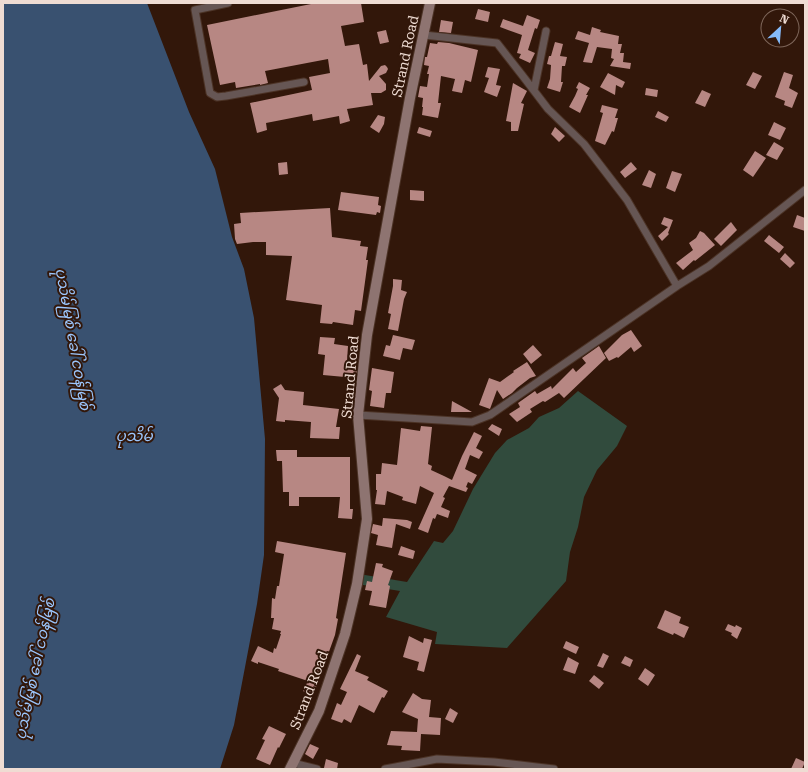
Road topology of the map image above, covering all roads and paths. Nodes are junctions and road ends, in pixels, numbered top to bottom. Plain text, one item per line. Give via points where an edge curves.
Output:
1 (228, 3) edge
2 (430, 3) edge
3 (546, 31) dead end
4 (424, 35) junction
5 (304, 82) dead end
6 (534, 90) junction
7 (805, 190) edge
8 (677, 286) junction
9 (358, 415) junction
10 (292, 766) edge
11 (317, 769) edge
12 (385, 769) edge
13 (554, 769) edge

1 - 5 street via 195,10 210,93 217,97 226,96
2 - 4 main road, Strand Road
3 - 6 street
4 - 6 street via 496,43
4 - 9 main road, Strand Road via 367,335
6 - 8 street via 548,109 584,144 627,200
7 - 8 street via 709,266
8 - 9 street via 490,415 472,422
9 - 10 main road, Strand Road via 367,519 357,584 319,711
10 - 11 street
12 - 13 street via 437,759

